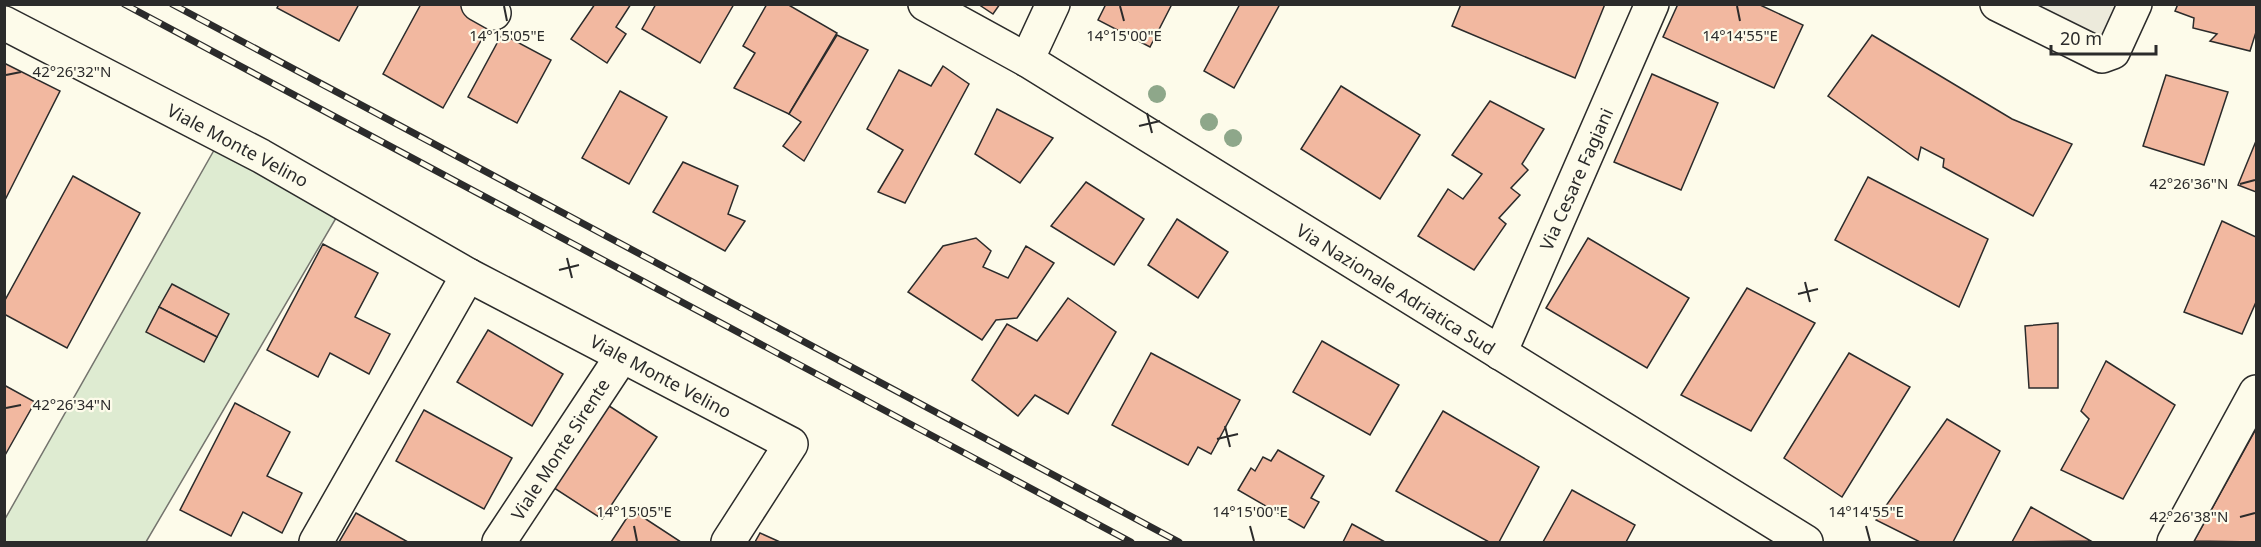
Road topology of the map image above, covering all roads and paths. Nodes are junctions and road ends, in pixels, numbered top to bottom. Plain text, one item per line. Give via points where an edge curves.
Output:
1 (925, 4) edge
2 (1053, 4) edge
3 (1652, 4) edge
4 (1997, 4) edge
5 (2135, 4) edge
6 (4, 23) edge
7 (1028, 60) junction
8 (468, 275) junction
9 (1500, 353) junction
10 (622, 356) junction
11 (2256, 392) edge
12 (316, 543) edge
13 (499, 543) edge
14 (728, 543) edge
15 (1806, 543) edge
16 (2174, 543) edge

1 - 7 street, Via Nazionale Adriatica Sud
2 - 7 street
3 - 9 street, Via Cesare Fagiani
4 - 5 street via 2102,56 2113,51
6 - 8 street, Viale Monte Velino via 261,156
7 - 9 street, Via Nazionale Adriatica Sud
8 - 10 street, Viale Monte Velino
8 - 12 street
9 - 15 street, Via Nazionale Adriatica Sud
10 - 13 street, Viale Monte Sirente
10 - 14 street, Viale Monte Velino via 791,444
11 - 16 street

